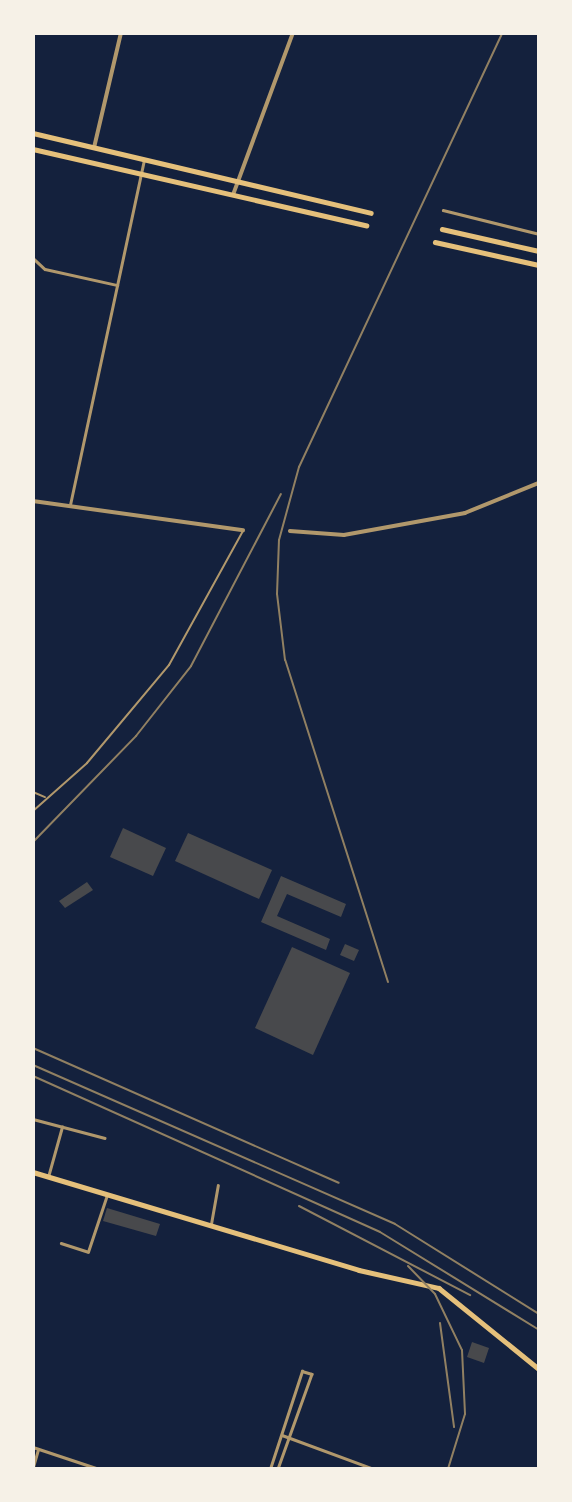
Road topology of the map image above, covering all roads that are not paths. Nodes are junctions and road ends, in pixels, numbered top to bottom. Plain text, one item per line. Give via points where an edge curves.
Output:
1 (121, 33) edge
2 (293, 33) edge
3 (33, 133) edge
4 (94, 148) junction
5 (33, 149) edge
6 (144, 160) junction
7 (141, 173) junction
8 (237, 182) junction
9 (233, 195) junction
10 (443, 210) dead end
11 (371, 213) dead end
12 (366, 225) dead end
13 (442, 229) dead end
14 (539, 234) edge
15 (435, 242) dead end
16 (539, 251) edge
17 (33, 258) edge
18 (539, 265) edge
19 (117, 285) junction
20 (539, 483) edge
21 (33, 501) edge
22 (70, 505) junction
23 (243, 530) joint
24 (290, 531) dead end
25 (33, 792) edge
26 (46, 798) junction
27 (33, 811) edge
28 (33, 1119) edge
29 (62, 1126) junction
30 (105, 1138) dead end
31 (33, 1172) edge
32 (48, 1177) junction
33 (218, 1185) dead end
34 (107, 1195) junction
35 (211, 1224) junction
36 (61, 1243) dead end
37 (539, 1369) edge
38 (282, 1435) junction
39 (289, 1437) junction
40 (33, 1447) edge
41 (38, 1449) junction
42 (33, 1466) edge
43 (99, 1469) edge
44 (270, 1469) edge
45 (278, 1469) edge
46 (374, 1469) edge

1 - 4 street
2 - 8 street
3 - 4 main road
4 - 6 main road
5 - 7 main road
6 - 7 street
6 - 8 main road
7 - 9 main road
7 - 19 street
8 - 9 street
8 - 11 main road
9 - 12 main road
10 - 14 street
13 - 16 main road
15 - 18 main road
17 - 19 street via 45,268
19 - 22 street
20 - 24 street via 465,513 344,535
21 - 22 street
22 - 23 street
23 - 26 lane via 169,665 87,762
25 - 26 lane
26 - 27 lane
28 - 29 street
29 - 30 street
29 - 32 street
31 - 32 main road
32 - 34 main road
33 - 35 street
34 - 35 main road
34 - 36 street via 88,1252
35 - 37 main road via 359,1270 439,1287
38 - 39 street
38 - 39 street via 302,1371 312,1374
38 - 44 street
39 - 45 street
39 - 46 street
40 - 41 street
41 - 42 street
41 - 43 street

